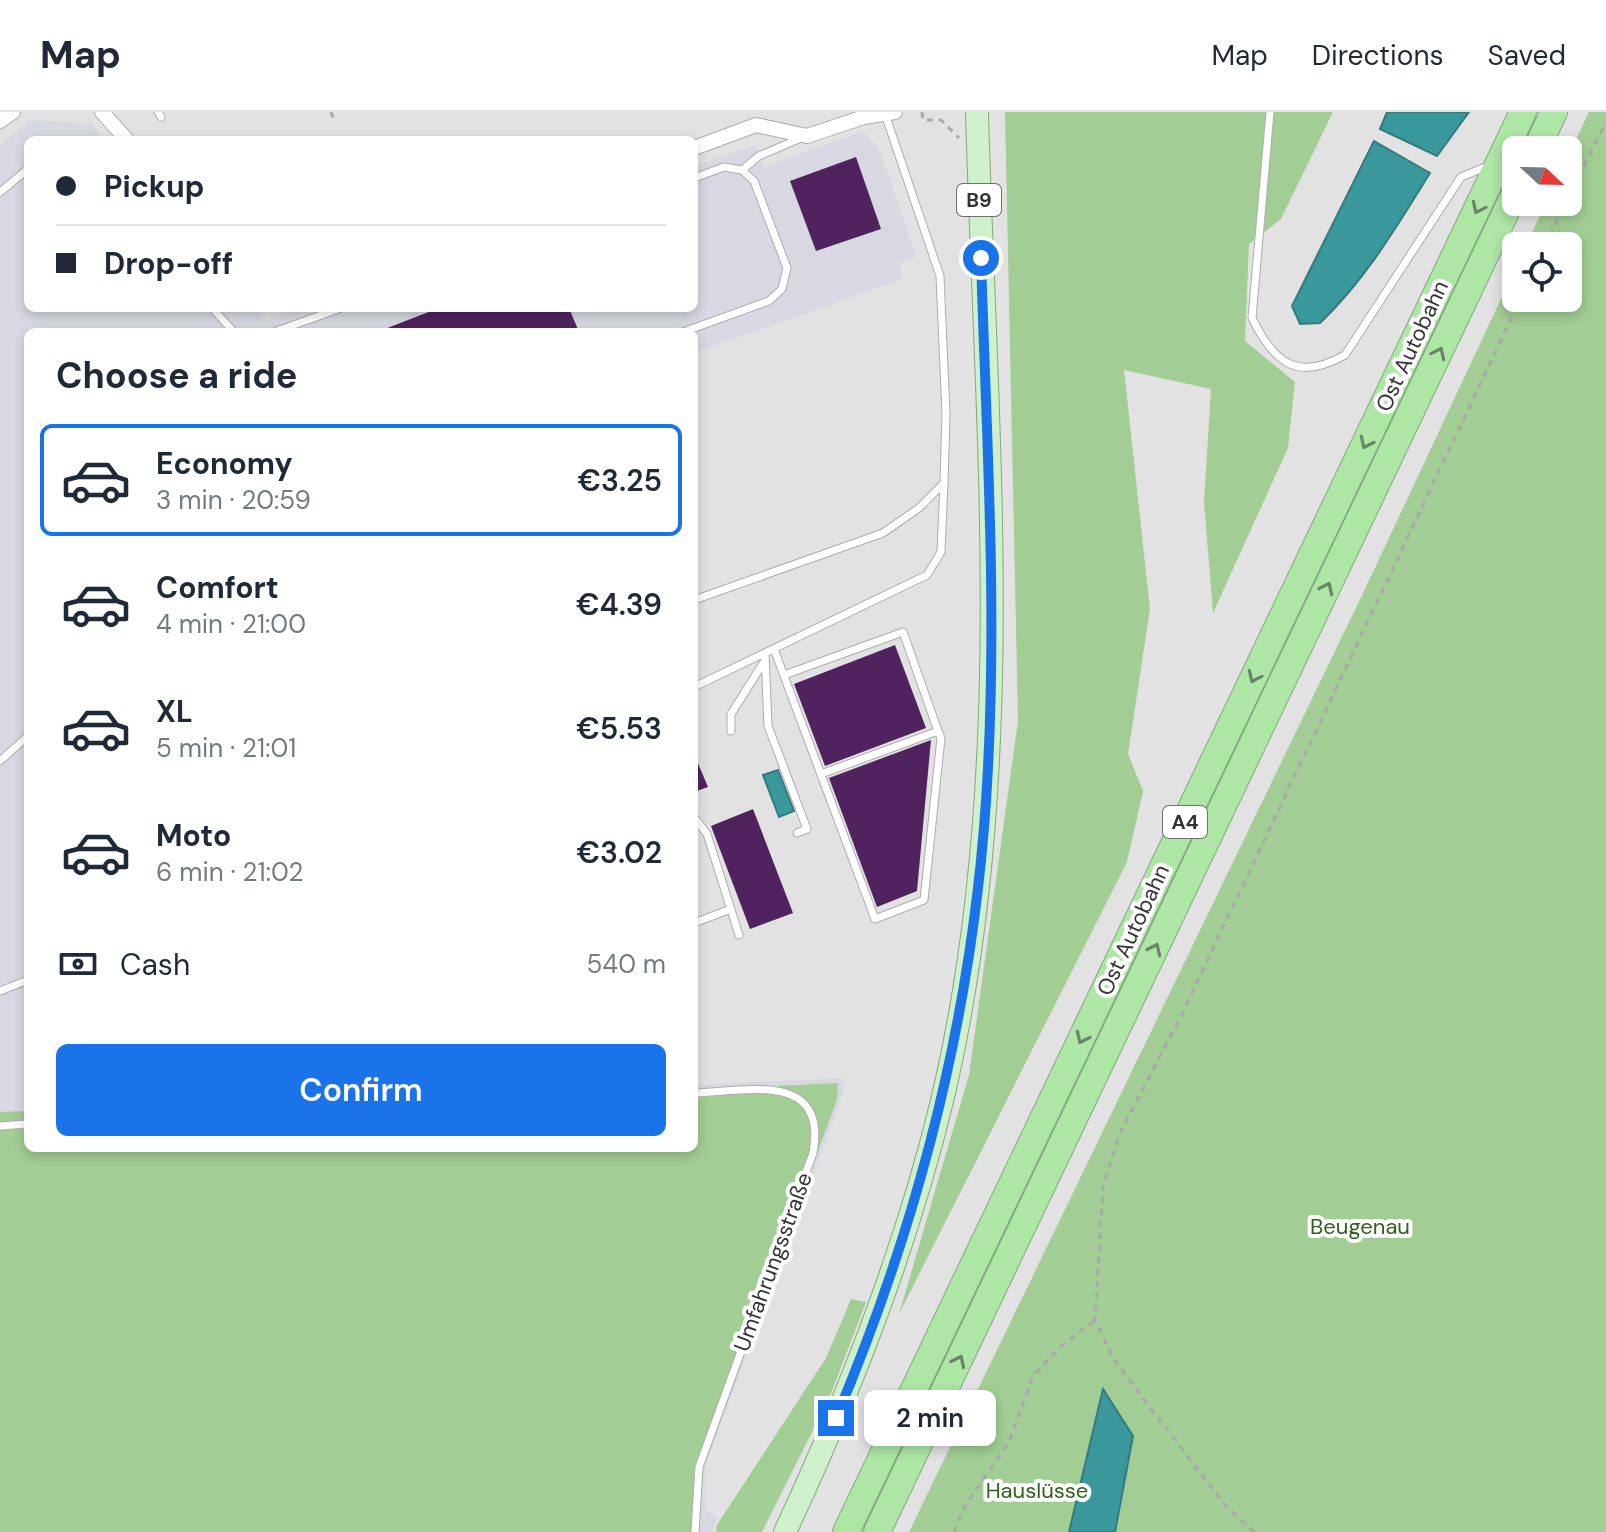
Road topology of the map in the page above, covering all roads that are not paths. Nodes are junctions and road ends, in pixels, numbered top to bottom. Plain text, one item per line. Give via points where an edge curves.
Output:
1 (102, 112) edge
2 (977, 112) edge
3 (1270, 112) edge
4 (1523, 112) edge
5 (1554, 112) edge
6 (890, 113) edge
7 (123, 136) edge
8 (807, 136) junction
9 (1543, 136) edge
10 (698, 147) edge
11 (1501, 160) junction
12 (742, 170) junction
13 (24, 172) edge
14 (698, 177) edge
15 (0, 192) edge
16 (1504, 216) edge
17 (216, 312) edge
18 (330, 312) edge
19 (230, 328) edge
20 (285, 328) edge
21 (694, 328) edge
22 (944, 483) junction
23 (698, 599) edge
24 (774, 649) junction
25 (765, 657) junction
26 (784, 675) junction
27 (698, 685) edge
28 (731, 731) dead end
29 (938, 731) junction
30 (24, 740) edge
31 (0, 761) edge
32 (821, 774) junction
33 (698, 822) edge
34 (797, 833) dead end
35 (731, 909) junction
36 (698, 921) edge
37 (739, 935) dead end
38 (24, 982) edge
39 (0, 991) edge
40 (698, 1093) edge
41 (24, 1124) edge
42 (0, 1126) edge
43 (695, 1532) edge
44 (785, 1532) edge
45 (846, 1532) edge
46 (877, 1532) edge

1 - 7 street
2 - 44 main road, B9 via 991,663 981,860 961,1006 911,1215 871,1334
3 - 11 lane via 1252,318 1266,347 1290,365 1320,369 1345,355 1461,177
4 - 11 highway, Ost Autobahn / A4
5 - 9 highway
6 - 8 street
6 - 22 lane via 940,276
8 - 10 street via 756,125
8 - 12 lane via 759,156
11 -> 45 highway, Ost Autobahn / A4
12 - 14 lane via 724,167
12 - 21 lane via 754,181 787,268 782,289 769,301
13 - 15 lane
46 -> 16 highway, Ost Autobahn / A4
17 - 19 lane
18 - 20 lane
22 - 23 lane via 883,533
22 - 24 lane via 941,552 927,575
24 - 25 lane
24 - 26 lane
25 - 27 lane
25 - 28 lane via 731,714
25 - 34 lane via 768,726 807,829
26 - 29 lane via 903,632
26 - 32 lane
29 - 32 lane
29 - 32 lane via 924,900 875,919
30 - 31 lane
33 - 35 lane via 707,834
35 - 36 lane
35 - 37 lane
38 - 39 lane
40 - 43 lane, Umfahrungsstraße via 776,1089 796,1095 812,1112 817,1132 699,1467
41 - 42 lane

